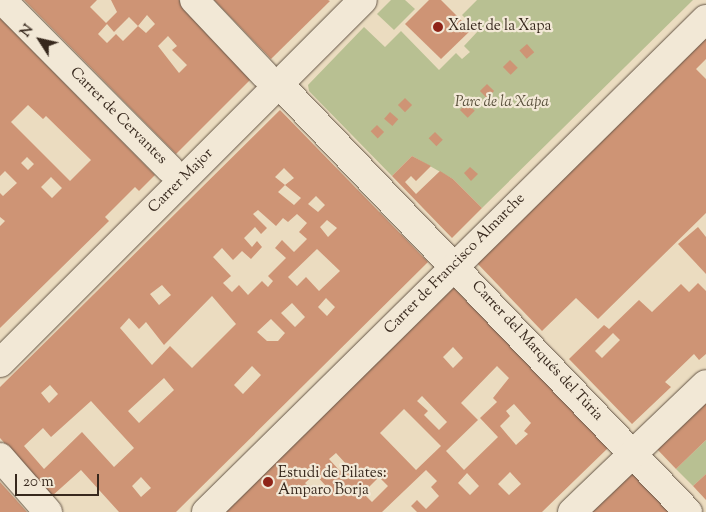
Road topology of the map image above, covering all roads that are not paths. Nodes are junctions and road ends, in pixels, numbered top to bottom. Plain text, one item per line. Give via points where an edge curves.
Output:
1 (2, 0) edge
2 (194, 0) edge
3 (363, 0) edge
4 (706, 19) edge
5 (272, 79) junction
6 (170, 169) dead end
7 (454, 264) junction
8 (0, 363) edge
9 (706, 384) edge
10 (634, 453) junction
11 (0, 457) edge
12 (48, 512) edge
13 (206, 512) edge
14 (572, 512) edge
15 (688, 512) edge

1 - 6 street, Carrer de Cervantes
2 - 5 street, Carrer del Marqués del Túria
3 - 5 street, Carrer Major
4 - 7 street, Carrer de Francisco Almarche
5 - 7 street, Carrer del Marqués del Túria
5 - 8 street, Carrer Major
7 - 10 street, Carrer del Marqués del Túria
7 - 13 street, Carrer de Francisco Almarche
9 - 10 street
10 - 14 street
10 - 15 street, Carrer del Marqués del Túria
11 - 12 street

